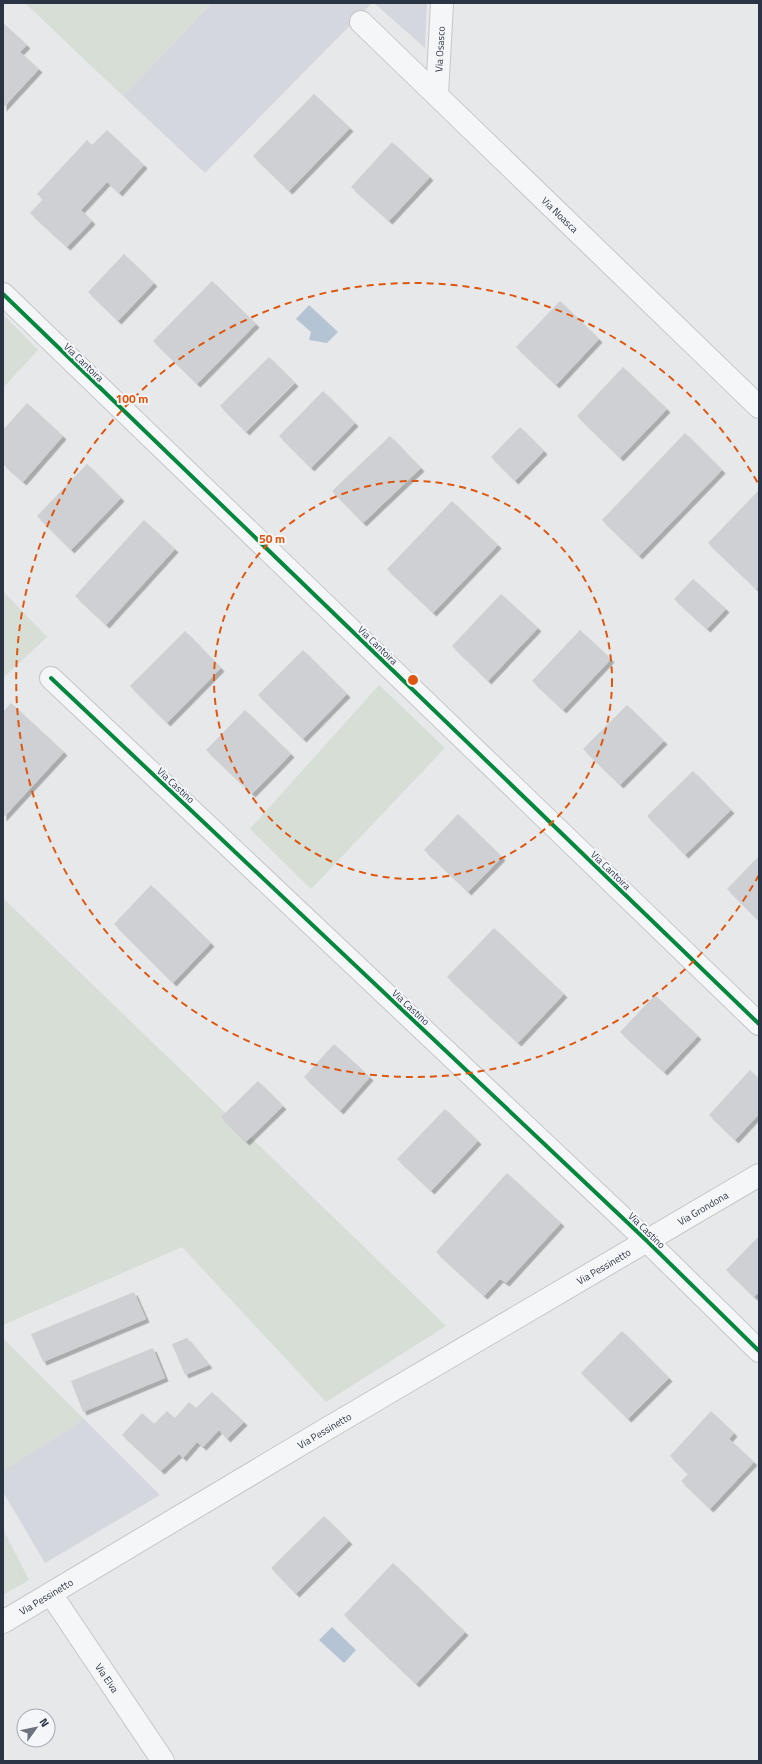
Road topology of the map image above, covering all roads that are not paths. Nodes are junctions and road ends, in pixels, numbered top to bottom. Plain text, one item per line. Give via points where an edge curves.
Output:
1 (442, 3) edge
2 (361, 22) dead end
3 (437, 95) junction
4 (3, 294) edge
5 (759, 407) edge
6 (51, 678) dead end
7 (759, 1024) edge
8 (759, 1175) edge
9 (647, 1241) junction
10 (759, 1351) edge
11 (50, 1594) junction
12 (3, 1622) edge
13 (163, 1761) edge

1 - 3 street, Via Osasco
2 - 3 street, Via Noasca
3 - 5 street, Via Noasca
4 - 7 street, Via Cantoira
6 - 9 street, Via Castino
8 - 9 street, Via Grondona
9 - 10 street, Via Castino
9 - 11 street, Via Pessinetto
11 - 12 street, Via Pessinetto
11 - 13 street, Via Elva

